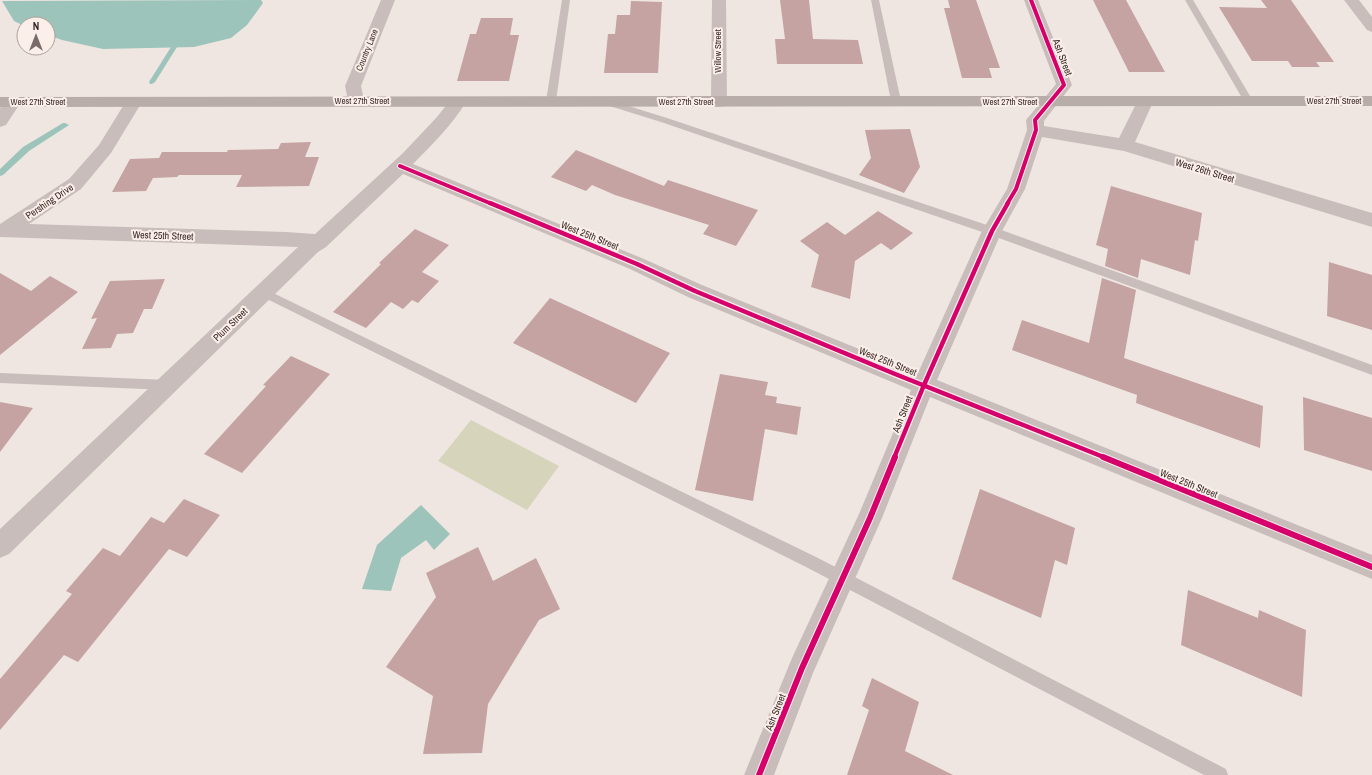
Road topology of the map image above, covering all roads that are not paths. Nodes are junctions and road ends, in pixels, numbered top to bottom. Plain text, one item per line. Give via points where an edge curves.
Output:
1 (388, 0) edge
2 (566, 0) edge
3 (719, 0) edge
4 (875, 0) edge
5 (1031, 0) edge
6 (1189, 0) edge
7 (1351, 0) edge
8 (1372, 27) edge
9 (356, 100) junction
10 (551, 101) junction
11 (896, 101) junction
12 (1248, 101) junction
13 (1372, 101) edge
14 (7, 102) edge
15 (134, 102) junction
16 (458, 102) junction
17 (606, 102) junction
18 (719, 102) junction
19 (1050, 102) junction
20 (1144, 102) junction
21 (0, 121) edge
22 (1036, 130) junction
23 (1125, 146) junction
24 (400, 166) junction
25 (1372, 220) edge
26 (992, 230) junction
27 (3, 232) edge
28 (319, 242) junction
29 (263, 292) junction
30 (1372, 370) edge
31 (0, 378) edge
32 (168, 385) junction
33 (924, 385) junction
34 (0, 546) edge
35 (1372, 567) edge
36 (843, 578) junction
37 (759, 775) edge
38 (1220, 775) edge

1 - 9 street, Country Lane via 353,86
2 - 10 lane
3 - 18 street, Willow Street
4 - 11 lane
5 - 19 street, Ash Street via 1064,85
6 - 12 lane
7 - 8 street
9 - 15 main road, West 27th Street
9 - 16 main road, West 27th Street
10 - 16 main road, West 27th Street
10 - 17 main road, West 27th Street
11 - 18 main road, West 27th Street
11 - 19 main road, West 27th Street
12 - 13 main road, West 27th Street
12 - 20 main road, West 27th Street
14 - 15 main road, West 27th Street
14 - 21 street
15 - 27 street, Pershing Drive via 105,149 75,184
16 - 24 street, Plum Street via 416,152
17 - 18 main road, West 27th Street
17 - 26 lane
19 - 20 main road, West 27th Street
19 - 22 street, Ash Street via 1035,120
20 - 23 street
22 - 23 street, West 26th Street
22 - 26 street, Ash Street via 1016,189
23 - 25 street, West 26th Street
24 - 28 street, Plum Street
24 - 33 street, West 25th Street
26 - 30 lane
26 - 33 street, Ash Street
27 - 28 street, West 25th Street
28 - 29 street, Plum Street
29 - 32 street, Plum Street
29 - 36 lane
31 - 32 lane
32 - 34 street, Plum Street
33 - 35 street, West 25th Street
33 - 36 street, Ash Street
36 - 37 street, Ash Street via 802,668
36 - 38 lane

